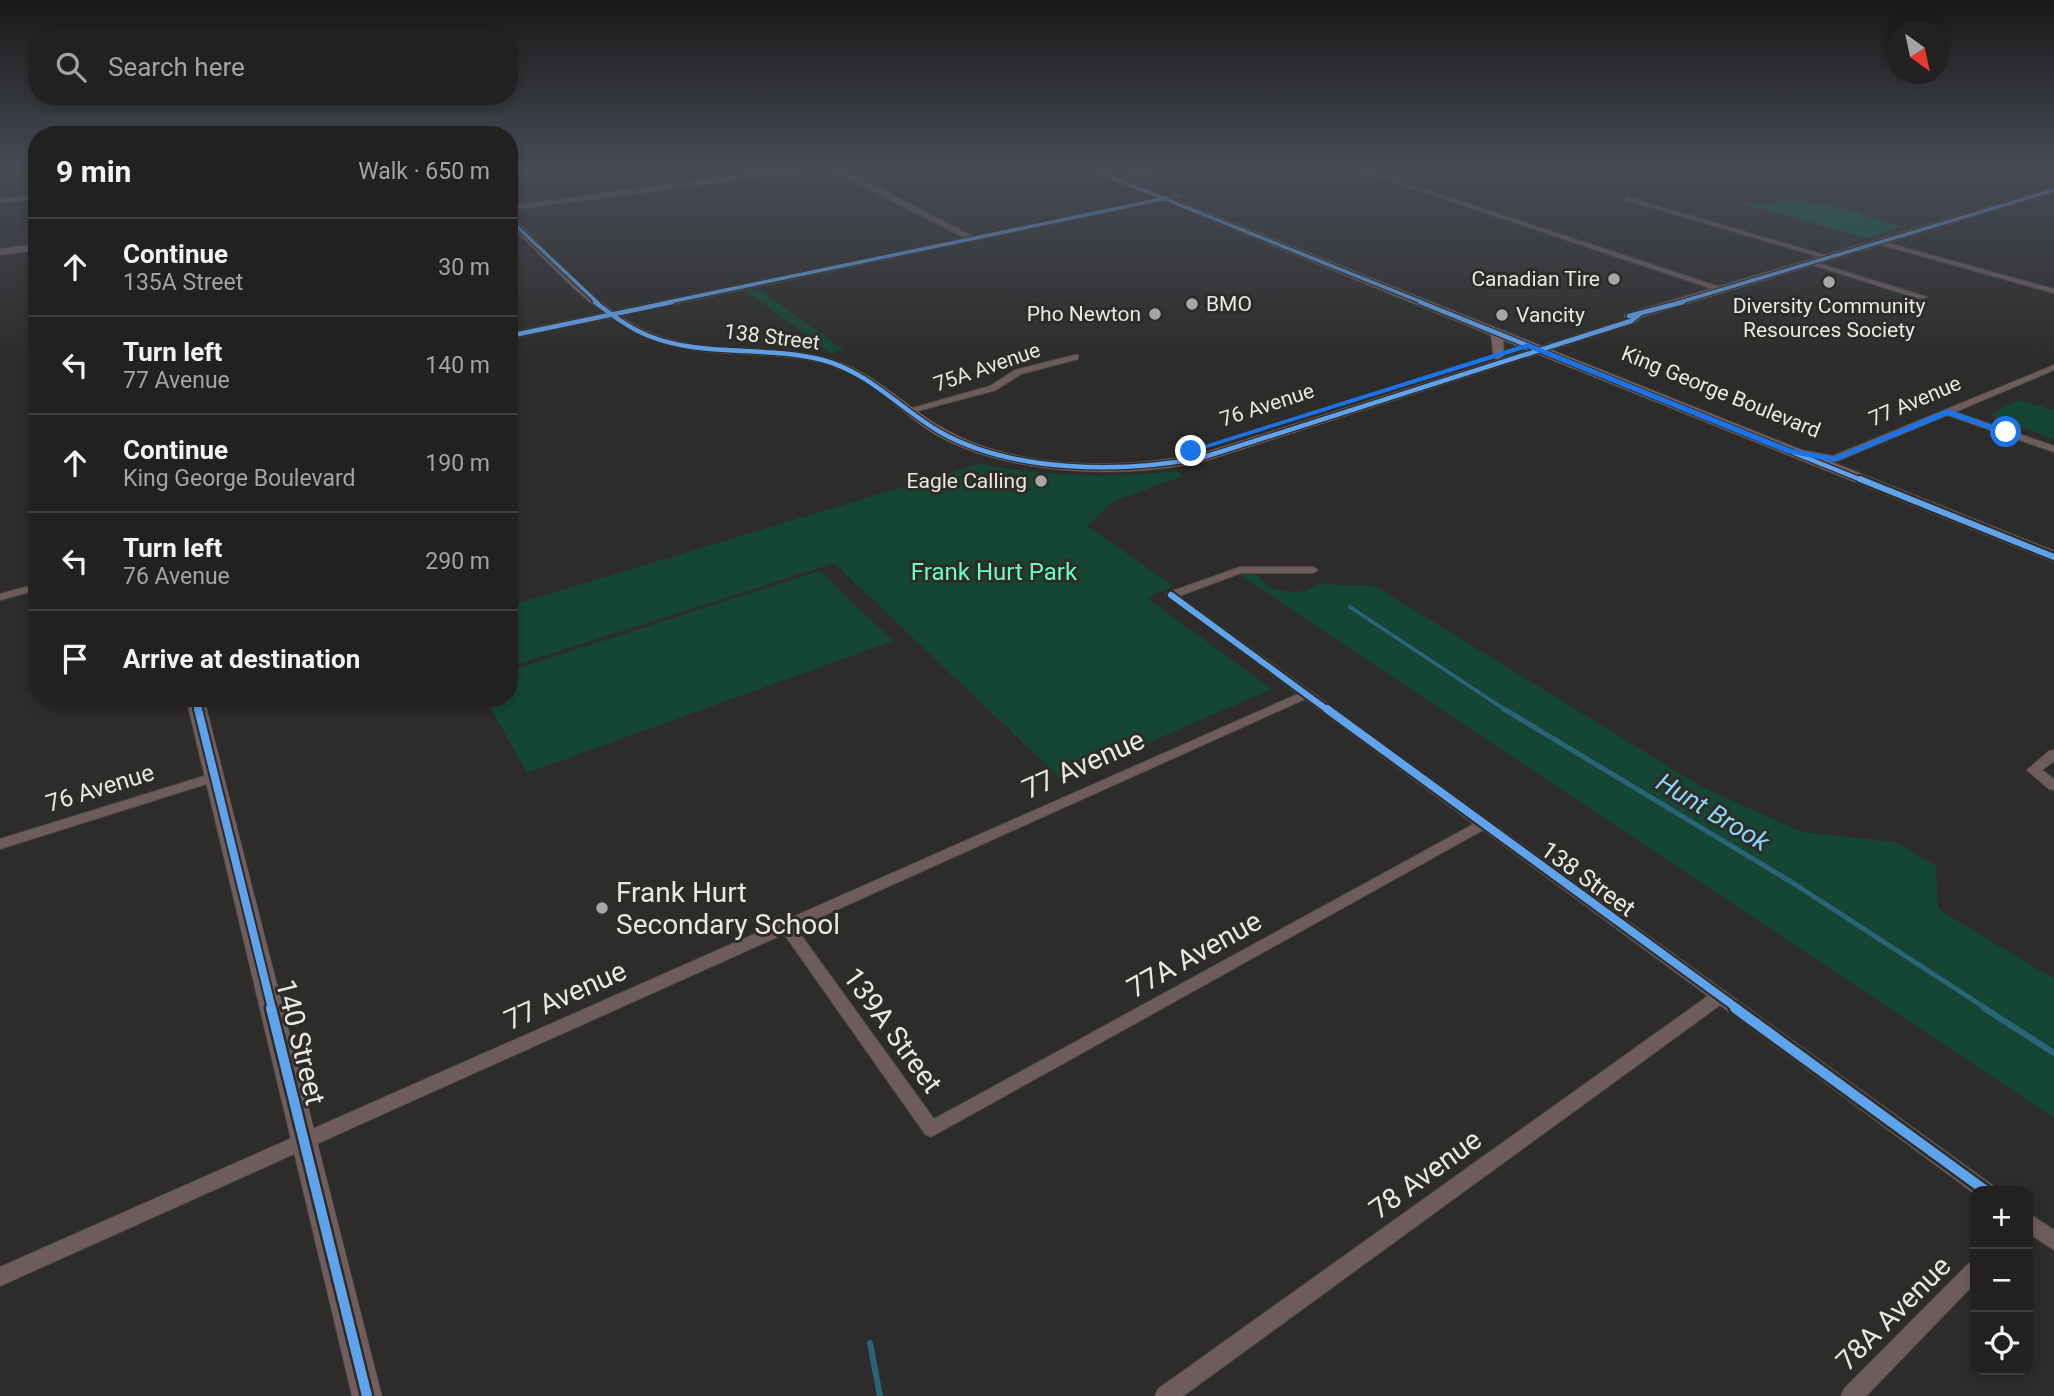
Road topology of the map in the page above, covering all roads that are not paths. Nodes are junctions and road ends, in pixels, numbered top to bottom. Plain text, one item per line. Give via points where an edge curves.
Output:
1 (522, 231) edge
2 (957, 231) edge
3 (1005, 231) edge
4 (1251, 231) edge
5 (1253, 231) edge
6 (1546, 231) edge
7 (1737, 231) edge
8 (1919, 231) edge
9 (971, 238) junction
10 (1880, 243) junction
11 (28, 246) edge
12 (0, 250) edge
13 (1829, 258) junction
14 (1812, 263) junction
15 (1725, 290) junction
16 (2054, 291) edge
17 (1923, 297) dead end
18 (610, 314) junction
19 (518, 333) edge
20 (1497, 333) junction
21 (1539, 346) junction
22 (1498, 355) junction
23 (1074, 357) dead end
24 (2054, 367) edge
25 (910, 410) junction
26 (1948, 412) junction
27 (1289, 420) junction
28 (2054, 449) edge
29 (1790, 451) junction
30 (1201, 458) junction
31 (1834, 459) junction
32 (1133, 465) junction
33 (2054, 546) edge
34 (2054, 557) edge
35 (1313, 570) dead end
36 (28, 589) edge
37 (0, 597) edge
38 (1305, 695) junction
39 (197, 707) edge
40 (2054, 754) edge
41 (214, 777) junction
42 (2054, 786) edge
43 (1482, 825) junction
44 (0, 844) edge
45 (787, 927) junction
46 (1719, 997) junction
47 (931, 1129) joint
48 (303, 1142) junction
49 (1979, 1186) edge
50 (2033, 1226) edge
51 (2054, 1241) edge
52 (1970, 1275) edge
53 (0, 1277) edge
54 (367, 1396) edge
55 (1165, 1396) edge
56 (1851, 1396) edge

1 - 18 main road, 138 Street
2 - 9 street
3 - 9 street
4 - 20 main road, King George Boulevard
5 - 21 main road, King George Boulevard
6 - 15 street
7 - 13 street
8 - 10 main road, 76 Avenue
9 - 18 street
10 - 13 main road, 76 Avenue
10 - 16 street
11 - 12 main road
13 - 14 main road, 76 Avenue
14 - 15 main road, 76 Avenue
14 - 17 street
15 - 21 main road, 76 Avenue
18 - 19 street
18 - 25 main road, 138 Street via 640,333 669,342 793,354 834,363 861,375
20 - 21 main road, King George Boulevard
20 - 22 main road
21 - 22 main road, 76 Avenue
21 - 29 main road, King George Boulevard
21 - 30 main road, 76 Avenue
21 - 31 main road, King George Boulevard
22 - 27 main road, 76 Avenue
23 - 25 street, 75A Avenue via 1018,372 993,388
24 - 26 street, 77 Avenue
25 - 32 main road, 138 Street via 952,438 1007,457 1054,464
26 - 28 street
26 - 31 street, 77 Avenue
27 - 30 main road via 1207,451
27 - 32 main road, 76 Avenue
29 - 31 street
29 - 34 main road, King George Boulevard
30 - 32 main road, 76 Avenue via 1160,466
31 - 33 main road, King George Boulevard
35 - 38 street, 138 Street via 1240,570 1171,595
36 - 37 street
38 - 43 street, 138 Street
38 - 45 street, 77 Avenue
39 - 41 main road, 140 Street
40 - 42 street via 2036,767 2037,775
41 - 44 street, 76 Avenue
41 - 48 main road, 140 Street
43 - 46 street, 138 Street
43 - 47 street, 77A Avenue
45 - 47 street, 139A Street
45 - 48 street, 77 Avenue
46 - 49 street, 138 Street
46 - 55 street, 78 Avenue
48 - 53 street, 77 Avenue
48 - 54 main road, 140 Street
50 - 51 street
52 - 56 street, 78A Avenue

